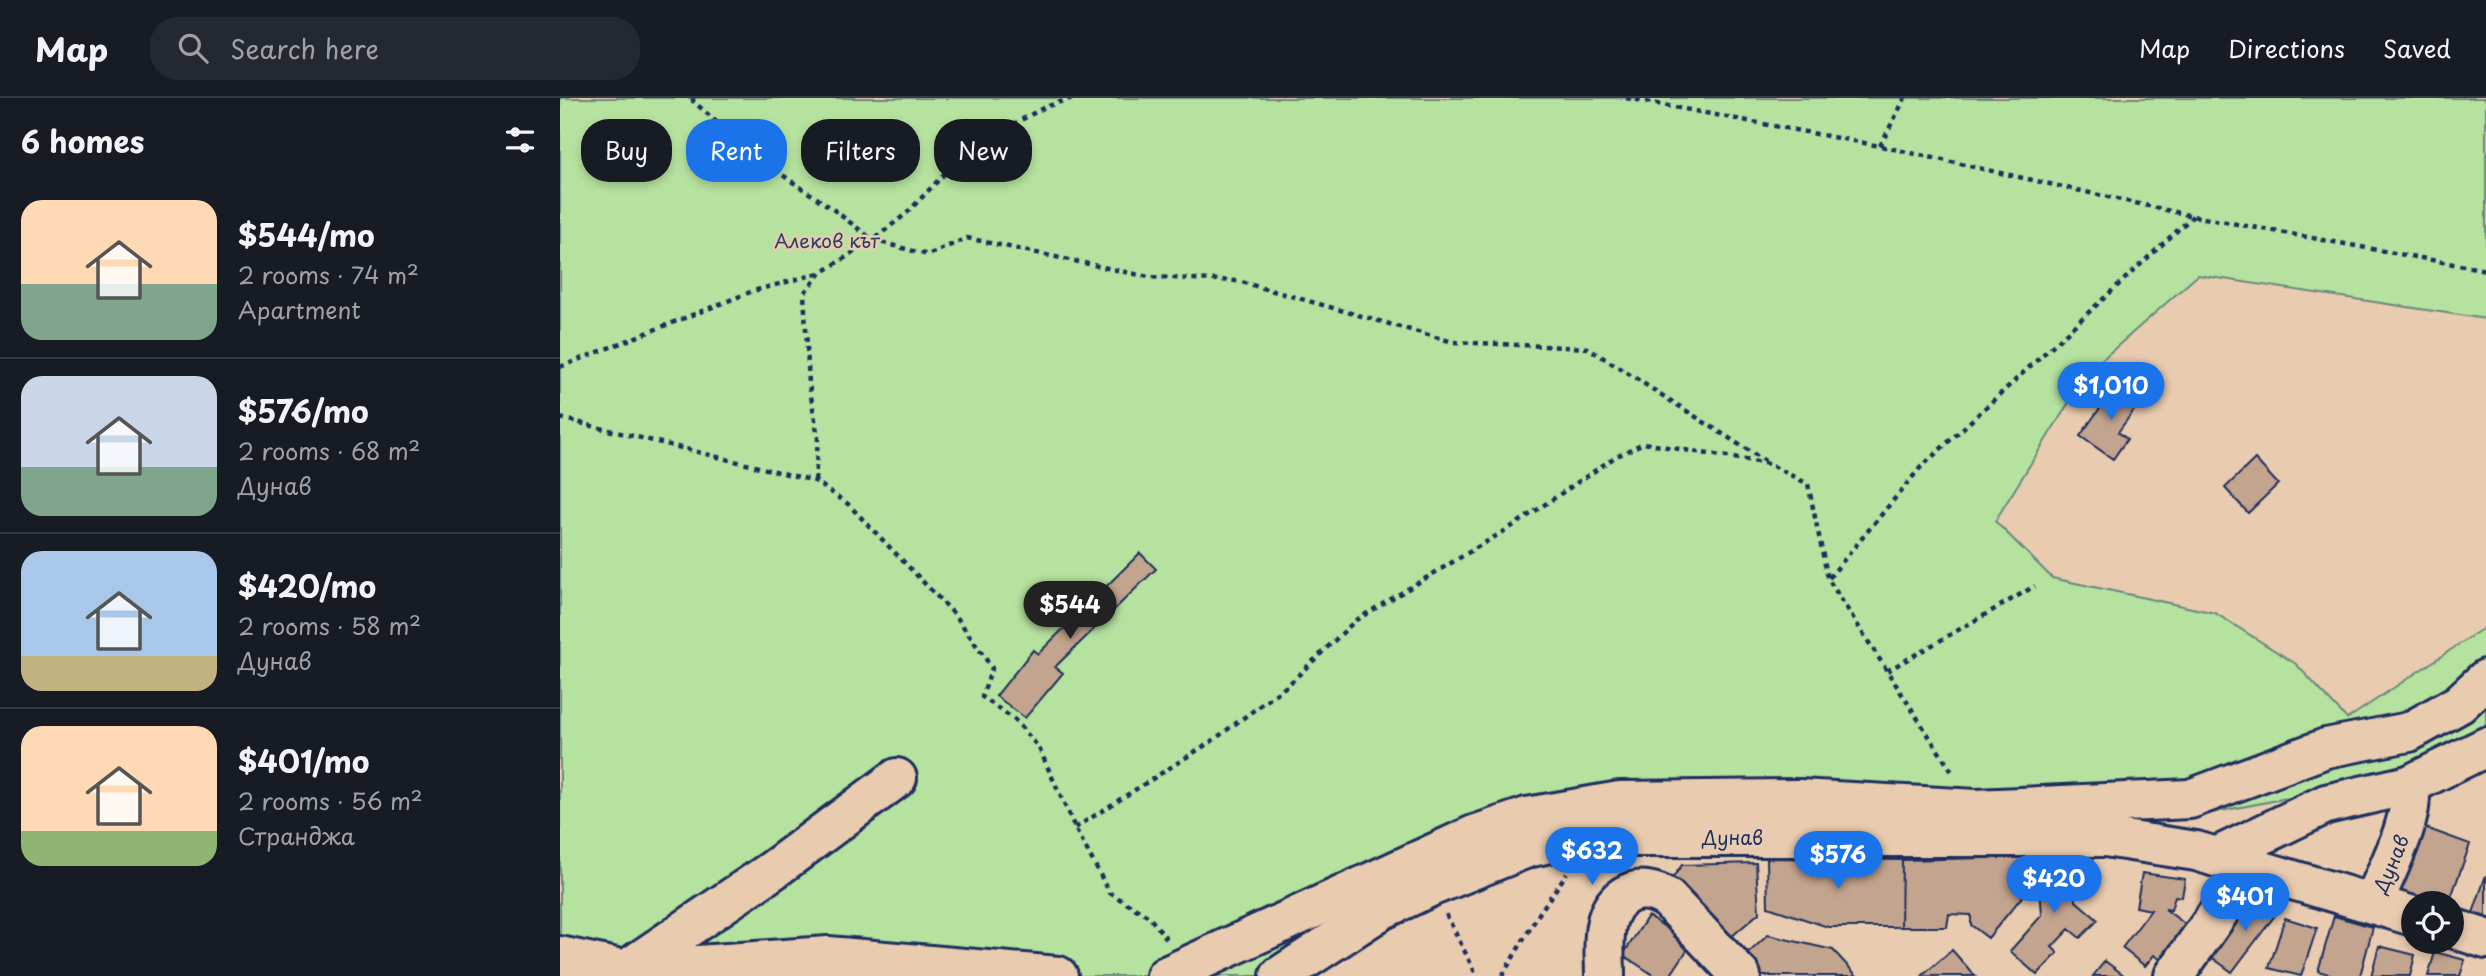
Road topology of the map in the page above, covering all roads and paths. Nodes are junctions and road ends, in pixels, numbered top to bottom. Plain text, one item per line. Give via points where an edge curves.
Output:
1 (693, 98) edge
2 (1072, 98) edge
3 (1626, 98) edge
4 (1905, 98) edge
5 (1880, 146) junction
6 (2193, 216) junction
7 (873, 240) junction
8 (2486, 270) edge
9 (821, 273) junction
10 (560, 367) edge
11 (560, 418) edge
12 (1769, 464) junction
13 (815, 481) junction
14 (1828, 579) junction
15 (2035, 586) dead end
16 (1887, 671) junction
17 (2486, 679) edge
18 (2486, 747) edge
19 (897, 778) dead end
20 (2409, 785) junction
21 (1976, 809) junction
22 (1075, 828) junction
23 (2233, 862) junction
24 (1571, 867) dead end
25 (1432, 886) junction
26 (2373, 904) junction
27 (2401, 912) edge
28 (2464, 932) edge
29 (2486, 939) edge
30 (560, 956) edge
31 (1178, 972) edge
32 (619, 973) edge
33 (1058, 976) edge
34 (1280, 976) edge
35 (1477, 976) edge
36 (1502, 976) edge
37 (1605, 976) edge
38 (1741, 976) edge
39 (2174, 976) edge

1 - 7 path via 757,158
2 - 7 path via 1045,107 969,148 907,214
3 - 5 path
4 - 5 path
5 - 6 path
6 - 8 path
6 - 14 path via 1920,467
7 - 9 path
7 - 12 path via 928,255 967,238 1149,278 1238,281 1453,342 1588,348
9 - 10 path via 753,291
9 - 13 path via 804,293 809,384 818,438
11 - 13 path
12 - 14 path via 1808,484
12 - 22 path via 1643,443 1615,457 1516,524 1356,620 1288,685 1212,741
13 - 22 path via 848,504 956,616 992,668 982,697 1015,720 1039,748
14 - 16 path
15 - 16 path
16 - 21 path
17 - 21 street via 2459,704 2409,732 2326,748 2190,799
18 - 20 street
19 - 32 street via 773,870
20 - 23 street via 2326,804
20 - 26 street, Дунав via 2406,819
21 - 31 street via 1799,799 1620,801 1527,817 1484,831
22 - 31 path via 1110,893 1149,917
23 - 25 street, Дунав via 2167,845 2084,837 1603,837 1527,848
23 - 26 street, Дунав
23 - 39 street
24 - 36 path
25 - 34 street, Дунав via 1381,910
25 - 35 path
26 - 27 street
28 - 29 street
30 - 32 street
32 - 33 street via 828,956
37 - 38 street via 1607,924 1616,904 1639,890 1659,893 1673,904

